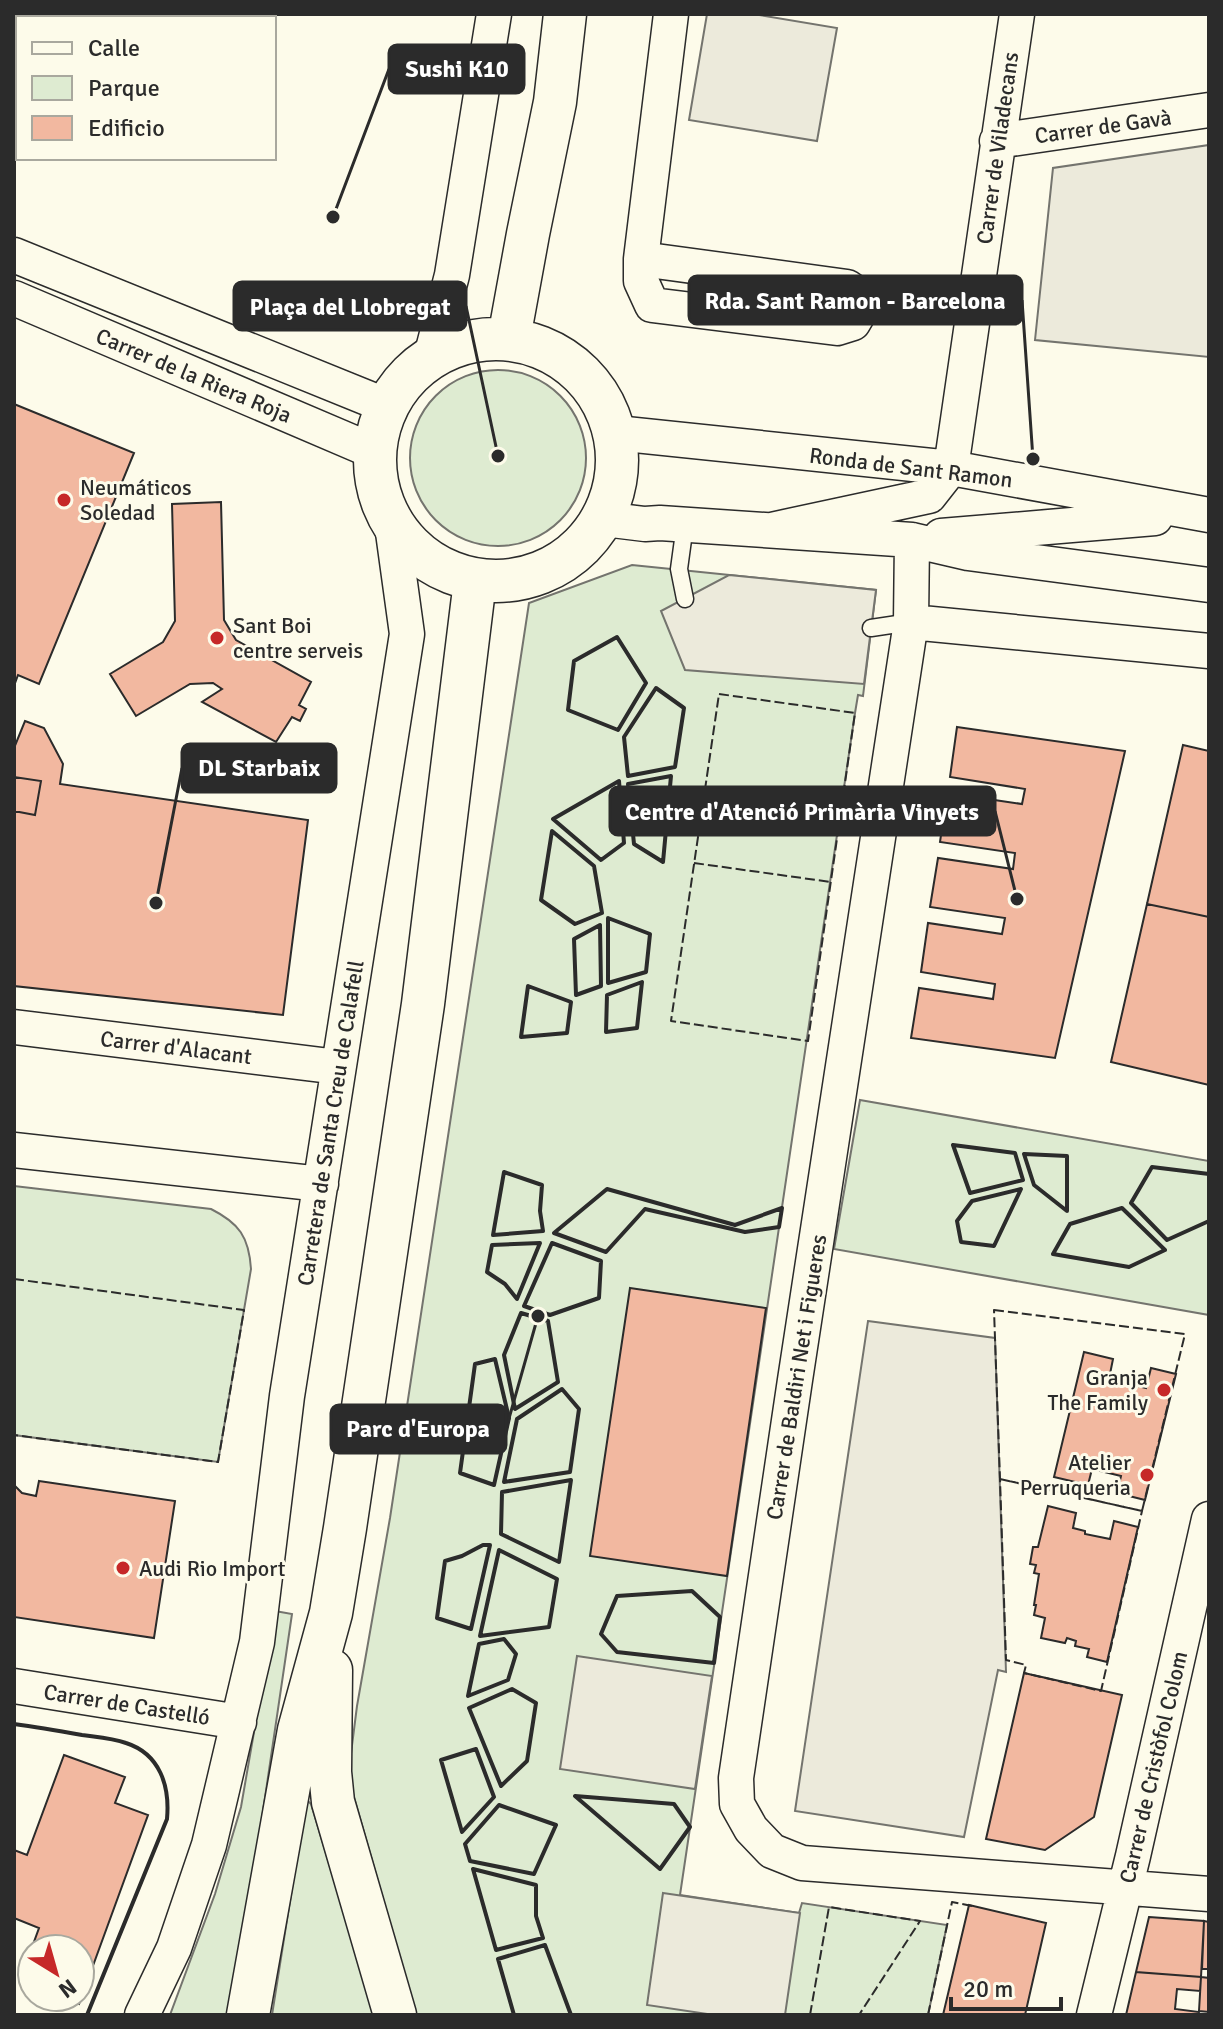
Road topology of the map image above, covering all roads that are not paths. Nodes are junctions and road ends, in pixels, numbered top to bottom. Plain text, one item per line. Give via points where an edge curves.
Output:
1 (494, 14) edge
2 (565, 14) edge
3 (671, 14) edge
4 (1017, 14) edge
5 (1209, 110) edge
6 (997, 141) junction
7 (14, 255) edge
8 (641, 259) junction
9 (14, 298) edge
10 (509, 338) junction
11 (431, 357) junction
12 (387, 406) junction
13 (616, 433) junction
14 (375, 452) junction
15 (951, 468) junction
16 (1206, 515) edge
17 (604, 519) junction
18 (392, 525) junction
19 (685, 525) junction
20 (771, 530) junction
21 (912, 540) junction
22 (475, 581) junction
23 (1209, 585) edge
24 (685, 599) dead end
25 (911, 622) junction
26 (871, 628) dead end
27 (1209, 651) edge
28 (14, 1027) edge
29 (338, 1067) junction
30 (14, 1150) edge
31 (321, 1184) junction
32 (1209, 1519) edge
33 (331, 1613) junction
34 (14, 1686) edge
35 (239, 1722) junction
36 (1125, 1888) junction
37 (1209, 1894) edge
38 (142, 2015) edge
39 (248, 2015) edge
40 (395, 2015) edge
41 (1094, 2015) edge

1 - 11 street via 452,275
2 - 10 street via 555,102
3 - 8 street
4 - 6 street, Carrer de Viladecans
5 - 6 street, Carrer de Gavà
6 - 15 street, Carrer de Viladecans
7 - 12 street, Carrer de la Riera Roja
8 - 8 street via 641,281 652,305 837,328 853,323 860,311 857,294 847,287
9 - 14 street, Carrer de la Riera Roja
10 - 11 street via 466,342
10 - 13 street via 551,350 585,375
11 - 12 street via 405,379
12 - 14 street
13 - 15 street, Ronda de Sant Ramon
13 - 17 street via 617,481
14 - 18 street via 378,492
15 - 16 street, Ronda de Sant Ramon
15 - 20 street via 929,496
16 - 21 street, Ronda de Sant Ramon
17 - 19 street, Ronda de Sant Ramon
17 - 22 street via 590,539 547,571 518,581
18 - 22 street via 420,556
18 - 29 street, Carretera de Santa Creu de Calafell via 407,634
19 - 20 street, Ronda de Sant Ramon
19 - 24 lane via 679,569
20 - 21 street, Ronda de Sant Ramon
21 - 23 street, Ronda de Sant Ramon via 968,553
21 - 25 street, Carrer de Baldiri Net i Figueres
22 - 33 street via 423,1004
25 - 26 lane
25 - 27 street
25 - 36 street, Carrer de Baldiri Net i Figueres via 736,1778 737,1804 772,1851 802,1863
28 - 29 street, Carrer d'Alacant
29 - 31 street, Carretera de Santa Creu de Calafell
30 - 31 street
31 - 35 street, Carretera de Santa Creu de Calafell via 287,1396 257,1642
32 - 36 street, Carrer de Cristòfol Colom
33 - 39 street via 299,1730
33 - 40 street via 333,1802
34 - 35 street, Carrer de Castelló
35 - 38 street, Carretera de Santa Creu de Calafell via 209,1845 174,1948
36 - 37 street, Carrer de Baldiri Net i Figueres
36 - 41 street, Carrer de Cristòfol Colom

